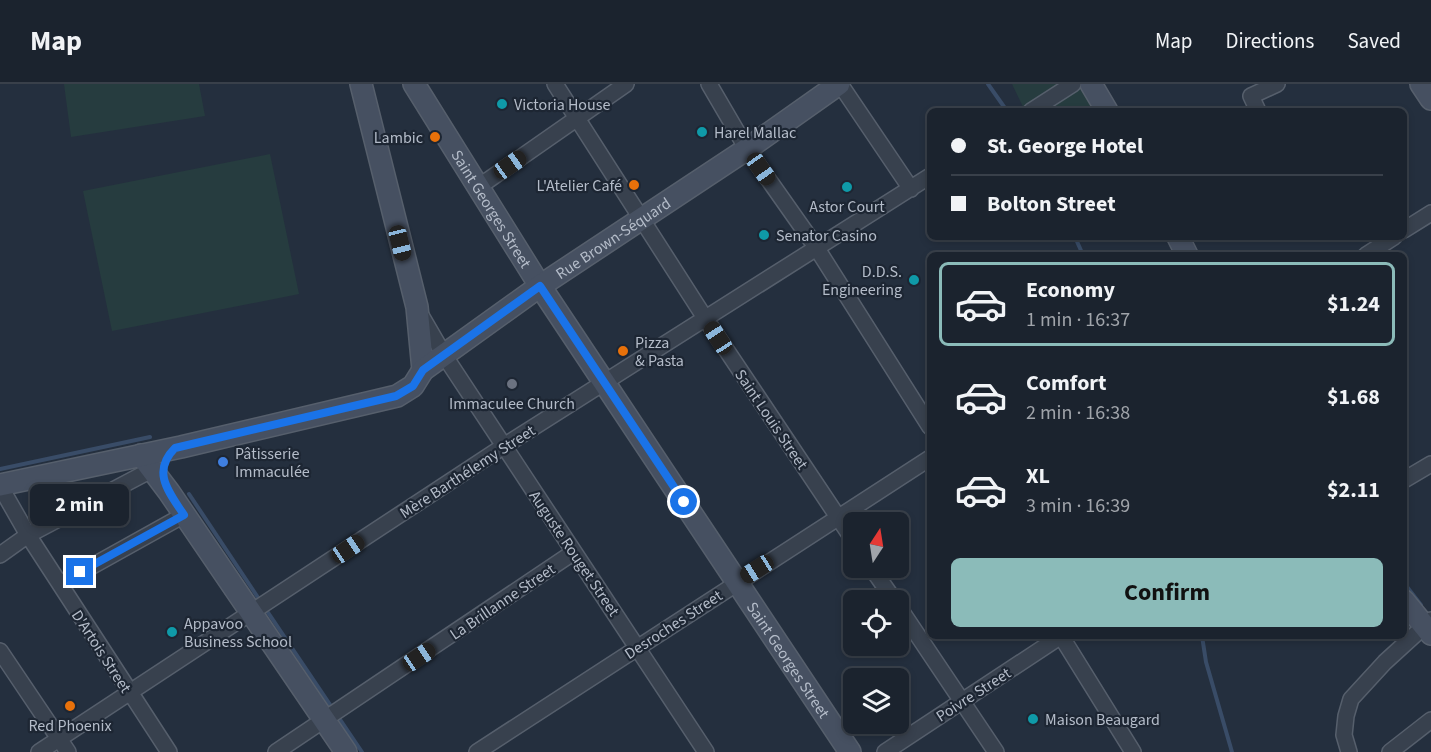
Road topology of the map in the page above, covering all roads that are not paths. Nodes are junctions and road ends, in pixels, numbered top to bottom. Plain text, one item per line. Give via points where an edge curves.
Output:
1 (414, 84) edge
2 (555, 84) edge
3 (626, 84) edge
4 (709, 84) edge
5 (839, 84) edge
6 (1073, 84) edge
7 (1091, 84) edge
8 (1277, 84) edge
9 (1421, 84) edge
10 (366, 87) edge
11 (1431, 99) edge
12 (1035, 108) edge
13 (1105, 108) edge
14 (1257, 108) edge
15 (577, 118) junction
16 (747, 149) junction
17 (927, 178) edge
18 (477, 188) junction
19 (911, 189) junction
20 (1431, 213) edge
21 (642, 218) junction
22 (1407, 228) edge
23 (1389, 240) edge
24 (816, 247) junction
25 (1371, 252) edge
26 (540, 286) junction
27 (417, 306) junction
28 (705, 318) junction
29 (444, 355) junction
30 (423, 370) junction
31 (605, 383) junction
32 (927, 422) edge
33 (504, 446) junction
34 (175, 448) junction
35 (927, 460) edge
36 (147, 462) junction
37 (1431, 464) edge
38 (1407, 478) edge
39 (0, 486) edge
40 (169, 492) junction
41 (184, 515) junction
42 (837, 518) junction
43 (843, 526) edge
44 (28, 535) junction
45 (574, 552) junction
46 (0, 555) edge
47 (737, 582) junction
48 (60, 584) junction
49 (1407, 604) edge
50 (251, 612) junction
51 (909, 622) edge
52 (1428, 626) edge
53 (1057, 639) edge
54 (1063, 639) edge
55 (638, 647) junction
56 (0, 651) edge
57 (128, 692) junction
58 (964, 701) junction
59 (332, 714) junction
60 (1431, 720) edge
61 (1120, 729) junction
62 (63, 746) edge
63 (494, 747) edge
64 (39, 752) edge
65 (169, 752) edge
66 (276, 752) edge
67 (346, 752) edge
68 (477, 752) edge
69 (706, 752) edge
70 (850, 752) edge
71 (885, 752) edge
72 (996, 752) edge
73 (1118, 752) edge
74 (1133, 752) edge
75 (1349, 752) edge
76 (1390, 752) edge

1 - 18 street, Saint Georges Street
2 - 15 street, Saint Louis Street
3 - 15 street
4 - 16 street
5 - 16 street, Rue Brown-Séquard
5 - 19 street
6 - 12 street
7 - 13 street
8 - 14 street via 1251,96
9 - 11 street
10 - 27 street
15 - 18 street
15 - 21 street, Saint Louis Street
16 - 21 street, Rue Brown-Séquard
16 - 24 street
17 - 19 street, Mère Barthélemy Street
18 - 26 street, Saint Georges Street
19 - 24 street, Mère Barthélemy Street
20 - 22 street
21 - 26 street, Rue Brown-Séquard
21 - 28 street, Saint Louis Street
23 - 25 street
24 - 28 street, Mère Barthélemy Street
24 - 32 street
26 - 29 street, Rue Brown-Séquard
26 - 31 street, Saint Georges Street
27 - 29 street, Auguste Rouget Street
27 - 30 street
28 - 31 street, Mère Barthélemy Street
28 - 42 street, Saint Louis Street
29 - 30 street, Rue Brown-Séquard
29 - 33 street, Auguste Rouget Street
30 - 34 street, Rue Brown-Séquard via 413,386 396,396
31 - 33 street, Mère Barthélemy Street
31 - 47 street, Saint Georges Street
33 - 45 street, Auguste Rouget Street
33 - 50 street, Mère Barthélemy Street
34 - 36 street, Rue Brown-Séquard
34 - 40 street via 164,465 163,479
35 - 42 street, Desroches Street
36 - 39 street, Rue Brown-Séquard
36 - 40 street
36 - 44 street
37 - 38 street
39 - 44 street, D'Artois Street
40 - 41 street
41 - 48 street
41 - 50 street
42 - 43 street, Saint Louis Street
42 - 47 street, Desroches Street
44 - 46 street
44 - 48 street, D'Artois Street
45 - 55 street, Auguste Rouget Street
45 - 59 street, La Brillanne Street
47 - 55 street, Desroches Street
47 - 70 street, Saint Georges Street
48 - 57 street, D'Artois Street
49 - 52 street
50 - 57 street, Mère Barthélemy Street
50 - 59 street
51 - 58 street
52 - 75 street via 1385,662 1351,699 1344,735
53 - 58 street, Poivre Street
54 - 61 street
55 - 63 street, Desroches Street
55 - 69 street, Auguste Rouget Street
56 - 62 street
57 - 62 street, Mère Barthélemy Street
57 - 65 street, D'Artois Street
58 - 71 street, Poivre Street
58 - 72 street
59 - 66 street, La Brillanne Street
59 - 67 street
60 - 76 street
61 - 73 street
61 - 74 street
62 - 64 street, Mère Barthélemy Street
63 - 68 street, Desroches Street

